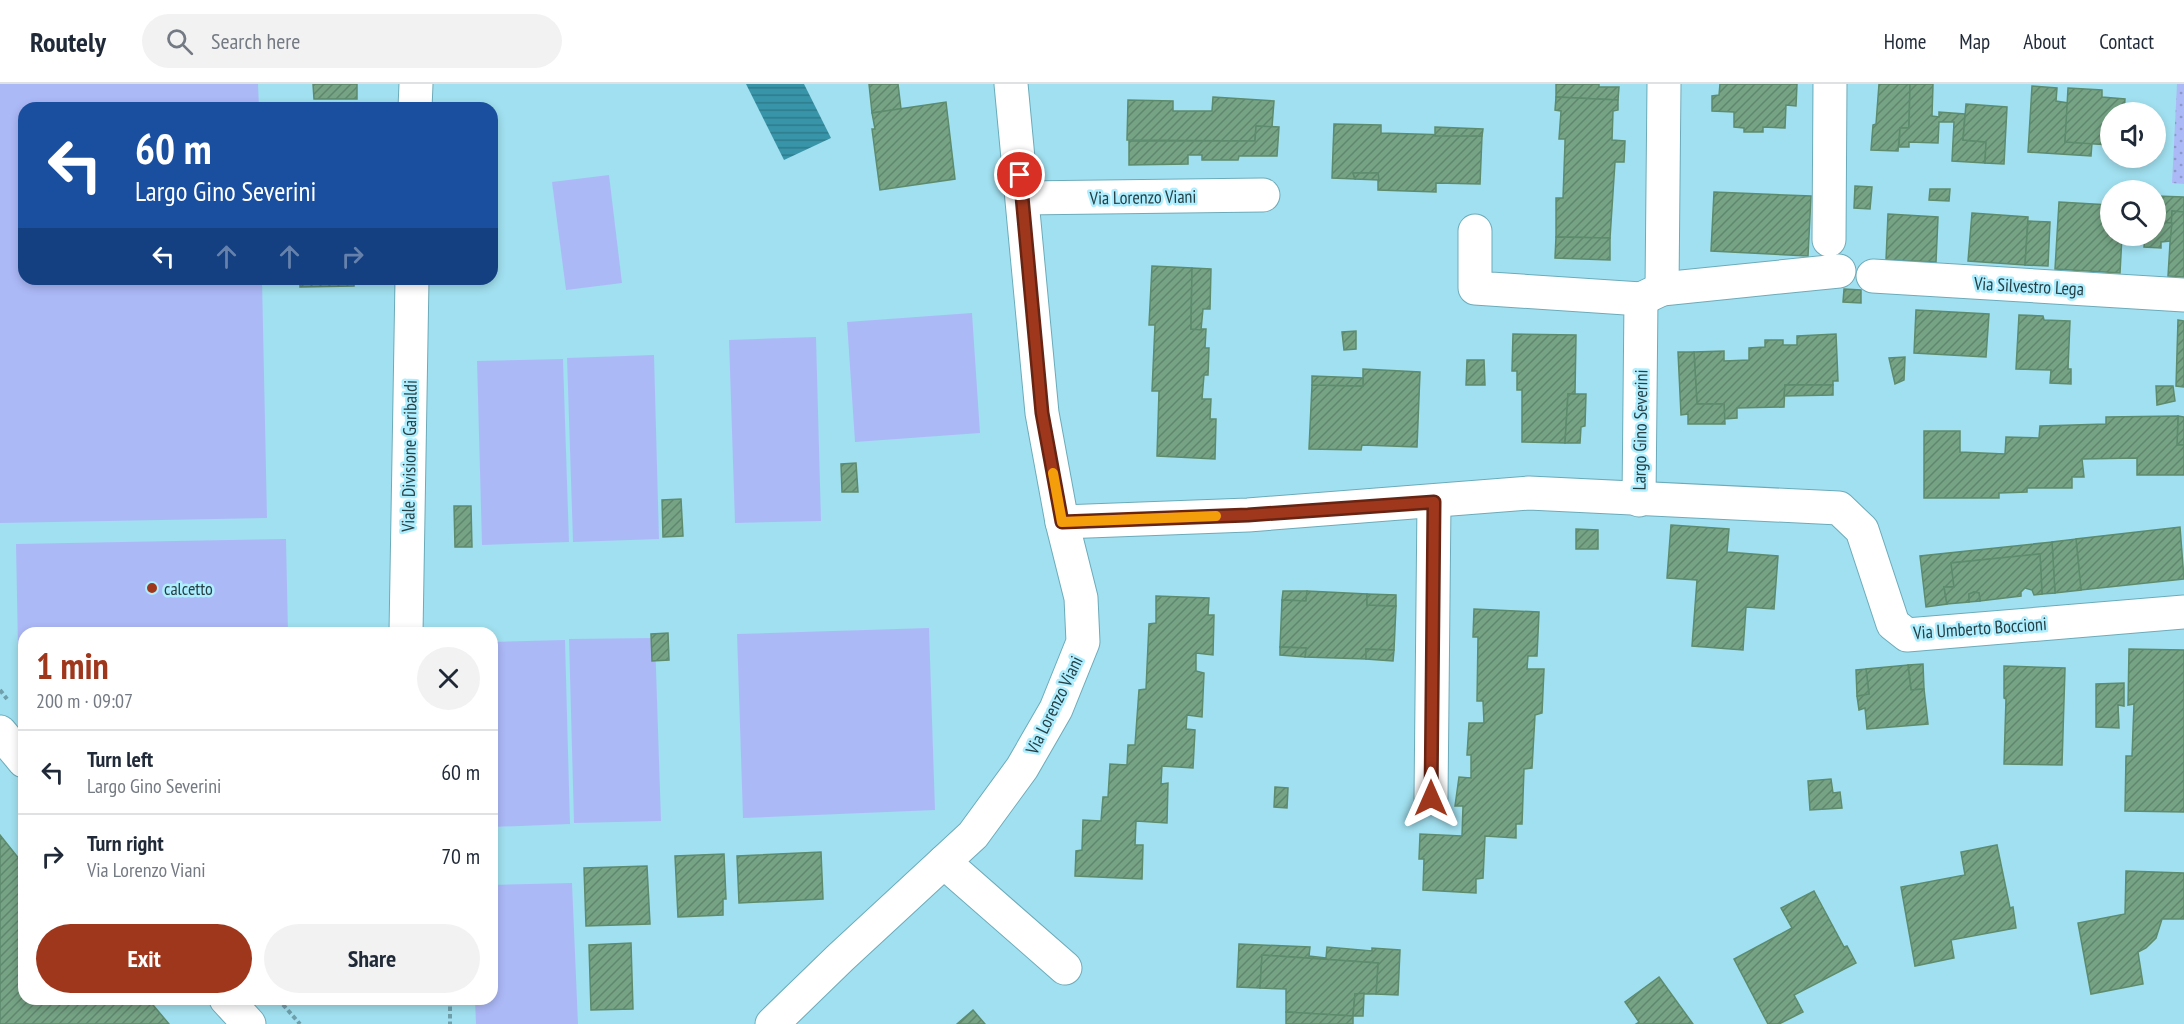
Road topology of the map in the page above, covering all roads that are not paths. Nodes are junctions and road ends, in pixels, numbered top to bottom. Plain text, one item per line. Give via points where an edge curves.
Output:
1 (416, 84) edge
2 (1011, 84) edge
3 (1664, 84) edge
4 (1830, 84) edge
5 (415, 102) edge
6 (1263, 195) dead end
7 (1023, 198) junction
8 (1475, 231) dead end
9 (1829, 240) dead end
10 (1839, 271) dead end
11 (1874, 276) dead end
12 (412, 285) edge
13 (1652, 294) junction
14 (2184, 295) edge
15 (1639, 500) junction
16 (1434, 502) junction
17 (1062, 522) junction
18 (2184, 612) edge
19 (406, 627) edge
20 (0, 732) edge
21 (18, 754) edge
22 (1431, 798) dead end
23 (944, 862) junction
24 (1065, 968) dead end
25 (232, 1005) edge
26 (249, 1024) edge
27 (772, 1024) edge

1 - 5 street
2 - 7 street, Via Lorenzo Viani
3 - 13 street, Largo Gino Severini
4 - 9 street
6 - 7 street, Via Lorenzo Viani
7 - 17 street, Via Lorenzo Viani via 1042,413
8 - 13 street via 1475,288
10 - 13 street
11 - 14 street, Via Silvestro Lega
12 - 19 street, Viale Divisione Garibaldi
13 - 15 street, Largo Gino Severini
15 - 16 street, Largo Gino Severini via 1529,493
15 - 18 street, Via Umberto Boccioni via 1839,508 1862,530 1893,624 1907,635
16 - 17 street, Largo Gino Severini
16 - 22 street
17 - 23 street, Via Lorenzo Viani via 1081,598 1083,642 1056,709 1022,768 974,835
20 - 21 street
23 - 24 street
23 - 27 street, Via Lorenzo Viani
25 - 26 street

